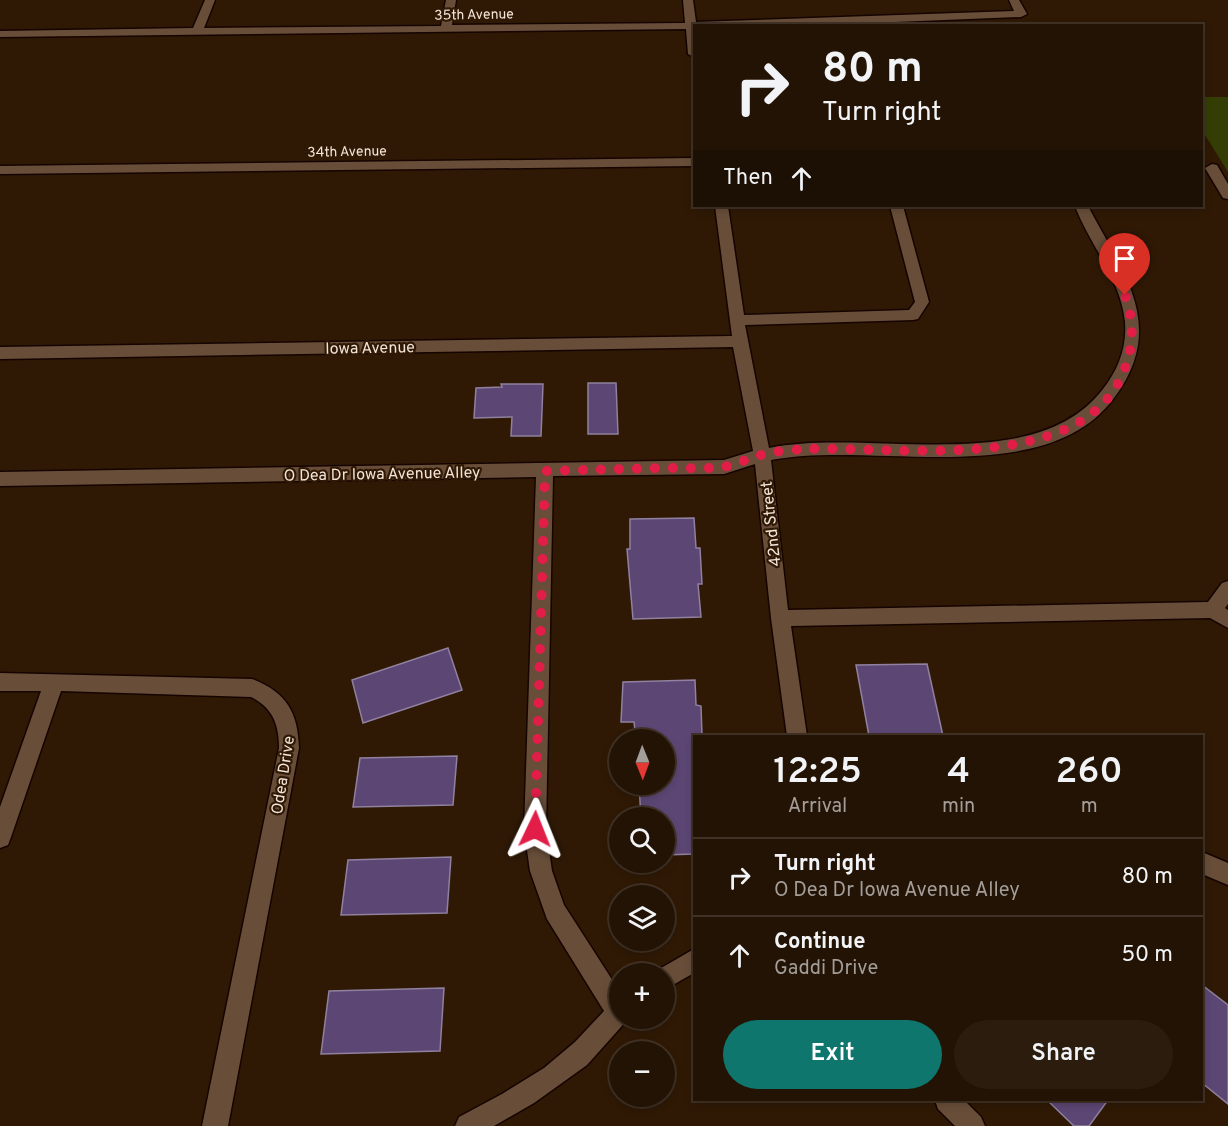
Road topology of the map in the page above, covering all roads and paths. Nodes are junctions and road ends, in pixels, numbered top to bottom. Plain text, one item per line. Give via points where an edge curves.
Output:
1 (210, 0) edge
2 (451, 0) edge
3 (688, 0) edge
4 (1014, 0) edge
5 (746, 24) edge
6 (691, 26) junction
7 (446, 30) junction
8 (197, 32) junction
9 (0, 34) edge
10 (693, 45) edge
11 (693, 162) edge
12 (1207, 168) edge
13 (0, 170) edge
14 (1228, 171) edge
15 (1228, 195) edge
16 (722, 207) edge
17 (896, 207) edge
18 (1081, 207) edge
19 (737, 320) junction
20 (740, 341) junction
21 (0, 353) edge
22 (762, 454) junction
23 (545, 471) junction
24 (0, 479) edge
25 (1228, 589) edge
26 (1220, 615) edge
27 (780, 618) junction
28 (0, 682) edge
29 (54, 682) junction
30 (797, 735) edge
31 (0, 837) edge
32 (1203, 864) edge
33 (1228, 874) edge
34 (693, 961) edge
35 (675, 972) edge
36 (609, 996) edge
37 (609, 1023) edge
38 (948, 1101) edge
39 (215, 1126) edge
40 (468, 1126) edge
41 (972, 1126) edge

1 - 8 street
2 - 7 street
3 - 6 street
4 - 5 street, 35th Avenue via 1021,14
6 - 7 street, 35th Avenue
6 - 10 street
7 - 8 street, 35th Avenue
8 - 9 street, 35th Avenue
11 - 13 street, 34th Avenue
12 - 14 street
12 - 15 street
16 - 19 street, 42nd Street
17 - 19 street via 922,302 913,315
18 - 22 street, O Dea Dr Iowa Avenue Alley via 1125,295 1133,332 1125,368 1113,393 1099,408 1056,434 1003,447 804,449
19 - 20 street, 42nd Street
20 - 21 street, Iowa Avenue
20 - 22 street, 42nd Street
22 - 23 street, O Dea Dr Iowa Avenue Alley via 724,467
22 - 27 street, 42nd Street
23 - 24 street, O Dea Dr Iowa Avenue Alley
23 - 36 street via 535,829 541,871 555,911
25 - 26 street
26 - 27 street
27 - 30 street, 42nd Street
28 - 29 street, Odea Drive
29 - 31 street
29 - 39 street, Odea Drive via 252,688 277,702 285,715 290,731 289,748
32 - 33 street
34 - 35 street
37 - 40 street via 578,1056 541,1084
38 - 41 street

